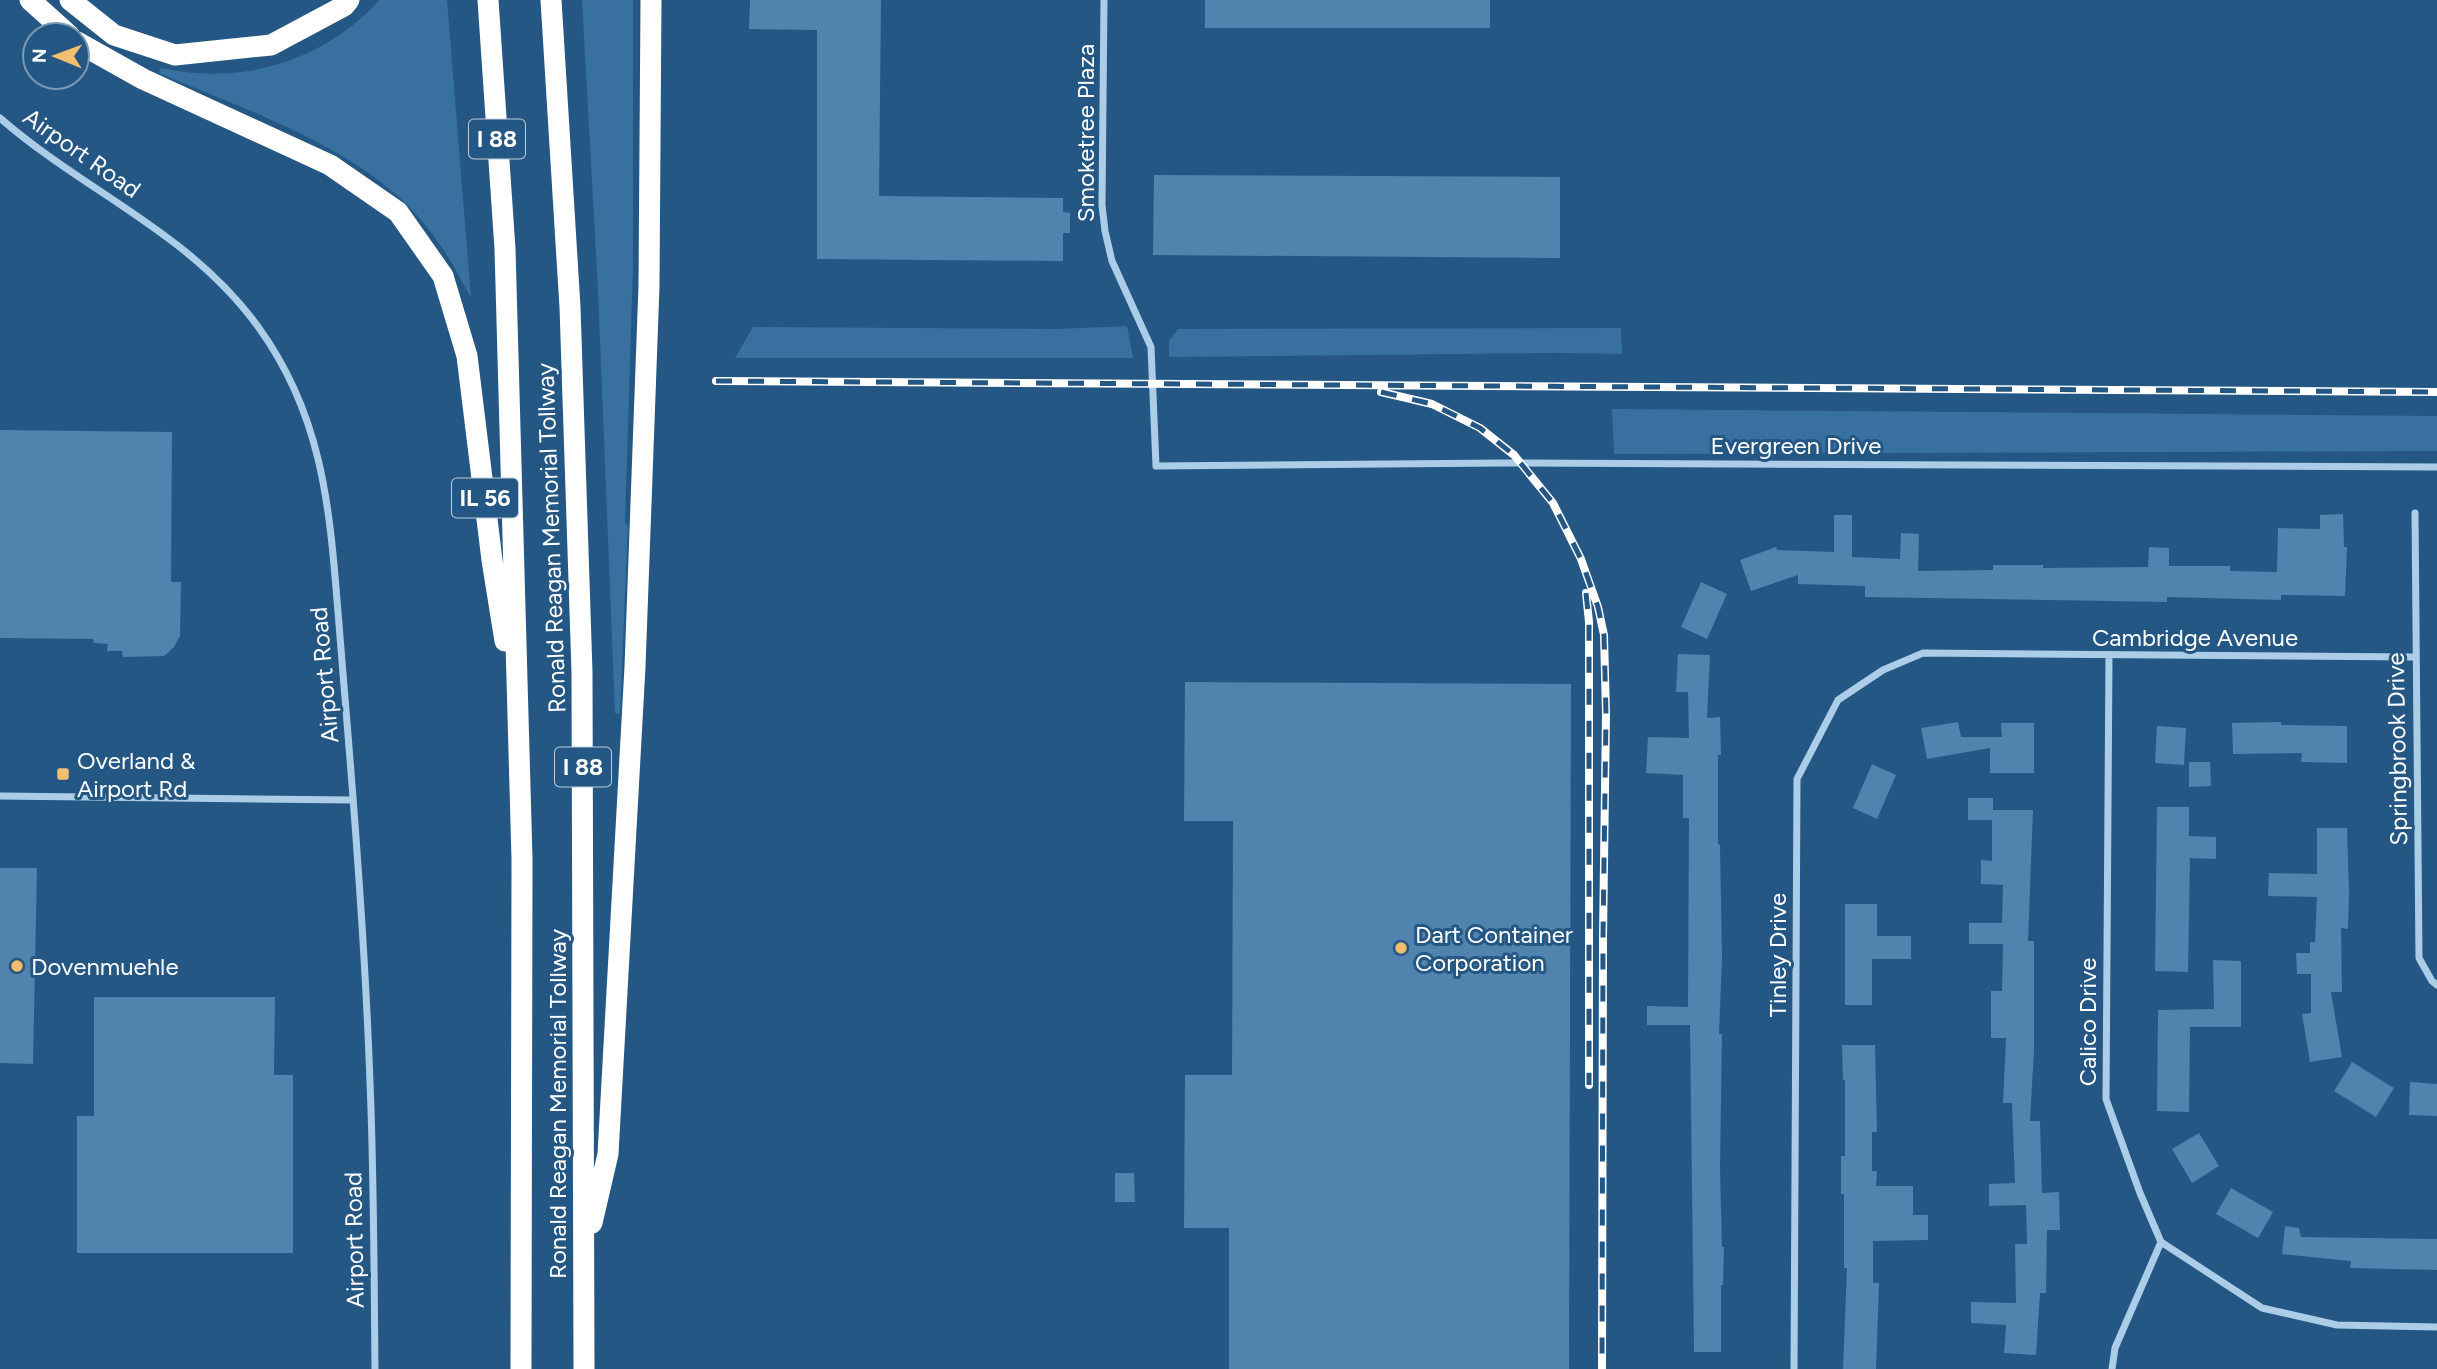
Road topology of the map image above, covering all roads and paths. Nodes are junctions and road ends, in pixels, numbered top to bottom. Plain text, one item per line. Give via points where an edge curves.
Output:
1 (30, 0) edge
2 (70, 0) edge
3 (349, 0) edge
4 (488, 0) edge
5 (551, 0) edge
6 (651, 0) edge
7 (1104, 0) edge
8 (53, 21) edge
9 (91, 49) edge
10 (0, 118) edge
11 (1156, 466) joint
12 (2437, 467) edge
13 (2415, 513) dead end
14 (1975, 654) joint
15 (2109, 656) junction
16 (2415, 657) junction
17 (519, 723) junction
18 (0, 796) edge
19 (353, 800) junction
20 (2435, 983) edge
21 (2161, 1242) junction
22 (584, 1255) junction
23 (2437, 1327) edge
24 (375, 1369) edge
25 (521, 1369) edge
26 (584, 1369) edge
27 (1794, 1369) edge
28 (2112, 1369) edge

1 - 8 highway
2 - 3 highway via 114,35 176,55 271,45
4 - 17 highway, Ronald Reagan Memorial Tollway / I 88 via 505,249
5 - 22 highway, Ronald Reagan Memorial Tollway / I 88 via 570,307 582,659
6 - 22 highway via 649,286 635,681 608,1154
7 - 11 street, Smoketree Plaza via 1103,218 1112,261 1150,347
9 - 17 highway, IL 56 via 143,79 330,165 398,212 443,276 467,356 492,560
10 - 19 street, Airport Road via 181,246 211,273 261,330 296,390 321,464 330,514
11 - 12 street, Evergreen Drive
13 - 16 street, Springbrook Drive
14 - 15 street, Cambridge Avenue
14 - 27 street, Tinley Drive via 1923,653 1883,670 1838,700 1797,779
15 - 16 street, Cambridge Avenue
15 - 21 street, Calico Drive via 2106,1099
16 - 20 street, Springbrook Drive via 2419,958
17 - 25 highway, Ronald Reagan Memorial Tollway / I 88
18 - 19 street
19 - 24 street, Airport Road via 370,1080
21 - 23 street via 2262,1308 2337,1325
21 - 28 street via 2115,1348
22 - 26 highway, Ronald Reagan Memorial Tollway / I 88

